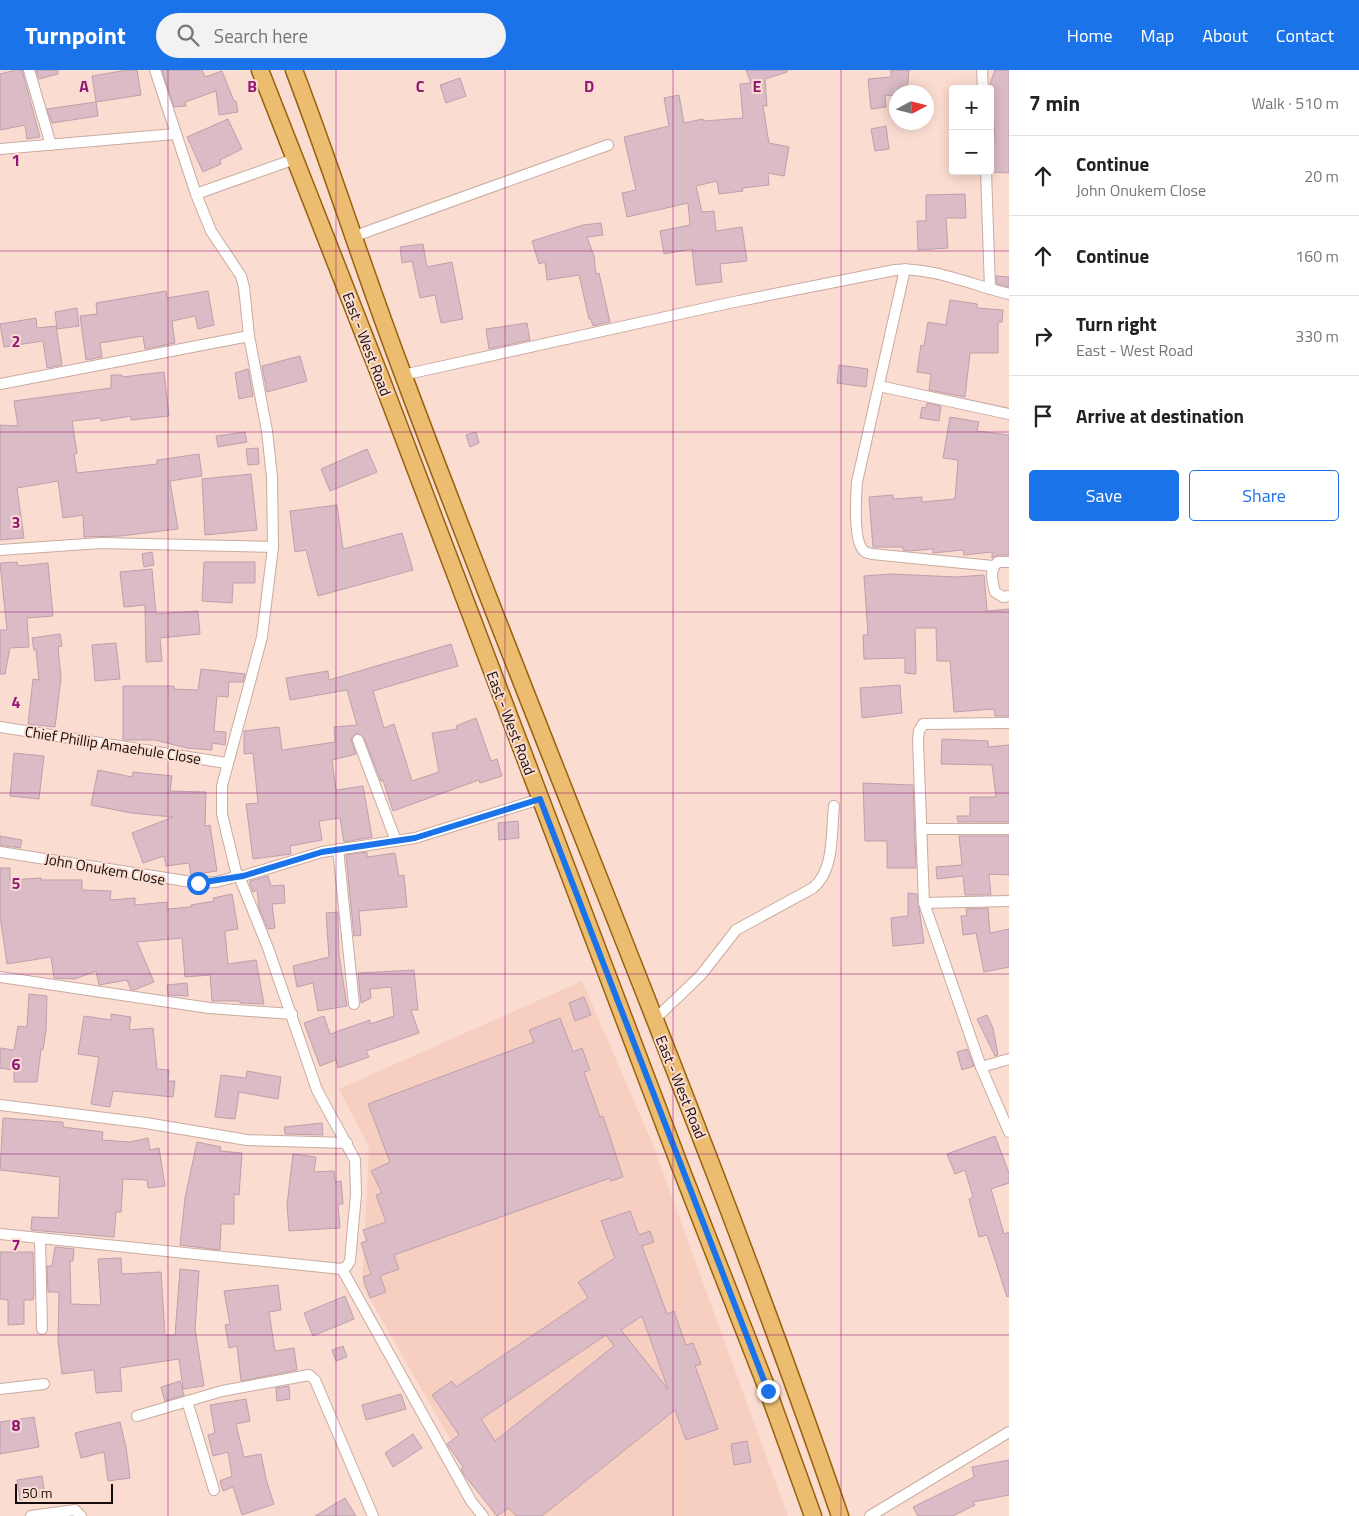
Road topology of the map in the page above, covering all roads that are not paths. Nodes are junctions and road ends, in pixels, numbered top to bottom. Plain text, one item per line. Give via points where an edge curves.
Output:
1 (29, 70) edge
2 (155, 70) edge
3 (260, 70) edge
4 (294, 70) edge
5 (982, 70) edge
6 (983, 85) edge
7 (175, 134) junction
8 (51, 145) junction
9 (608, 145) dead end
10 (0, 149) edge
11 (294, 160) junction
12 (986, 175) edge
13 (196, 194) junction
14 (355, 236) junction
15 (905, 269) junction
16 (990, 290) junction
17 (1009, 294) edge
18 (249, 336) junction
19 (403, 375) junction
20 (0, 384) edge
21 (879, 386) junction
22 (1009, 414) edge
23 (273, 547) junction
24 (0, 550) edge
25 (1009, 562) edge
26 (994, 566) junction
27 (1009, 596) edge
28 (1009, 723) edge
29 (0, 727) edge
30 (358, 740) dead end
31 (226, 763) junction
32 (540, 799) junction
33 (834, 806) dead end
34 (922, 829) junction
35 (1009, 829) edge
36 (396, 841) junction
37 (338, 849) junction
38 (0, 852) edge
39 (239, 876) junction
40 (1009, 901) edge
41 (924, 902) junction
42 (0, 977) edge
43 (354, 1004) dead end
44 (292, 1014) junction
45 (654, 1020) junction
46 (1009, 1059) edge
47 (981, 1067) junction
48 (0, 1105) edge
49 (1009, 1132) edge
50 (347, 1143) junction
51 (0, 1234) edge
52 (40, 1239) junction
53 (342, 1269) junction
54 (42, 1329) dead end
55 (44, 1384) dead end
56 (0, 1389) edge
57 (187, 1401) junction
58 (137, 1416) dead end
59 (1009, 1432) edge
60 (214, 1490) dead end
61 (31, 1516) edge
62 (81, 1516) edge
63 (373, 1516) edge
64 (483, 1516) edge
65 (813, 1516) edge
66 (840, 1516) edge
67 (870, 1516) edge

1 - 8 street
2 - 7 street
3 - 11 main road, East - West Road
4 - 14 main road, East - West Road
5 - 6 street
7 - 8 street
7 - 13 street
8 - 10 street
9 - 14 street
11 - 13 street
11 - 32 main road, East - West Road via 382,381
12 - 16 street
13 - 18 street via 211,231 241,276
14 - 19 main road, East - West Road
15 - 16 street
15 - 19 street via 729,303
15 - 21 street
16 - 17 street
18 - 20 street
18 - 23 street via 267,431 272,477
19 - 45 main road, East - West Road
21 - 22 street
21 - 26 street via 857,482 857,524 864,551
23 - 24 street via 101,543
23 - 31 street via 262,637
25 - 26 street via 998,562
26 - 27 street via 995,592
28 - 34 street via 920,726
29 - 31 street, Chief Phillip Amaehule Close
30 - 36 street
31 - 39 street via 222,814
32 - 36 street, John Onukem Close
32 - 65 main road, East - West Road
33 - 45 street via 827,870 822,881 736,930 702,975
34 - 35 street
34 - 41 street
36 - 37 street, John Onukem Close
37 - 39 street, John Onukem Close
37 - 43 street
38 - 39 street, John Onukem Close via 198,883
39 - 44 street
40 - 41 street
41 - 47 street
42 - 44 street via 209,1008
44 - 50 street via 318,1090
45 - 66 main road, East - West Road via 777,1340
46 - 47 street
47 - 49 street
48 - 50 street via 146,1123 247,1140
50 - 53 street via 355,1160 356,1194 350,1261
51 - 52 street
52 - 53 street
52 - 54 street
53 - 64 street via 471,1501
55 - 56 street
57 - 58 street
57 - 60 street
57 - 63 street via 222,1391 310,1375 315,1380
59 - 67 street
61 - 62 street via 75,1510

